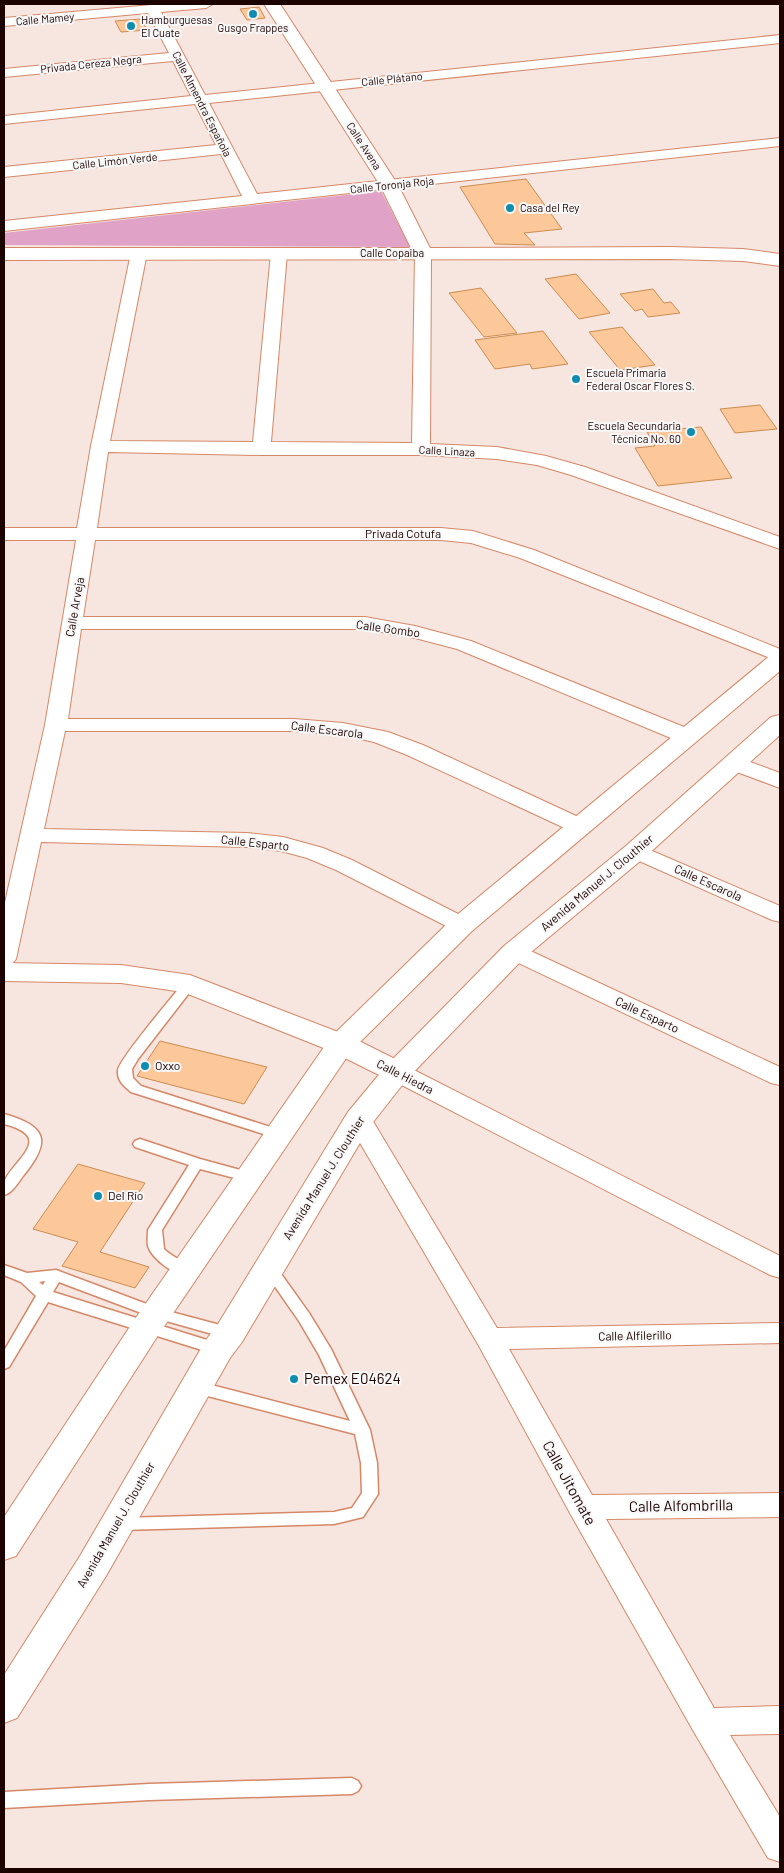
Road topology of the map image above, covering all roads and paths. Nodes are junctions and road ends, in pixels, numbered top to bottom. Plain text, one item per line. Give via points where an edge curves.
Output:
1 (206, 4) edge
2 (272, 4) edge
3 (83, 9) edge
4 (153, 9) junction
5 (4, 22) edge
6 (780, 39) edge
7 (177, 56) junction
8 (4, 73) edge
9 (326, 86) junction
10 (200, 100) junction
11 (4, 120) edge
12 (780, 142) edge
13 (226, 149) junction
14 (4, 172) edge
15 (389, 185) junction
16 (252, 200) junction
17 (4, 226) edge
18 (139, 253) junction
19 (279, 253) junction
20 (423, 253) junction
21 (4, 254) edge
22 (780, 260) edge
23 (100, 446) junction
24 (260, 448) junction
25 (422, 449) junction
26 (4, 534) edge
27 (87, 534) junction
28 (780, 543) edge
29 (72, 623) junction
30 (780, 658) edge
31 (780, 722) edge
32 (56, 725) junction
33 (686, 736) junction
34 (734, 763) junction
35 (780, 781) edge
36 (579, 826) junction
37 (31, 835) junction
38 (636, 851) junction
39 (780, 915) edge
40 (462, 925) junction
41 (514, 952) junction
42 (4, 959) edge
43 (4, 972) edge
44 (190, 984) junction
45 (341, 1044) junction
46 (397, 1072) junction
47 (780, 1077) edge
48 (4, 1119) edge
49 (359, 1119) junction
50 (278, 1134) junction
51 (140, 1144) dead end
52 (197, 1163) junction
53 (250, 1177) junction
54 (4, 1190) edge
55 (269, 1268) junction
56 (780, 1268) edge
57 (4, 1270) edge
58 (186, 1270) junction
59 (56, 1275) junction
60 (26, 1278) junction
61 (44, 1295) junction
62 (152, 1320) junction
63 (780, 1333) edge
64 (489, 1339) junction
65 (224, 1341) junction
66 (4, 1363) edge
67 (196, 1387) junction
68 (362, 1430) junction
69 (780, 1505) edge
70 (582, 1507) junction
71 (117, 1524) junction
72 (4, 1546) edge
73 (4, 1707) edge
74 (780, 1720) edge
75 (705, 1722) junction
76 (352, 1786) dead end
77 (4, 1800) edge
78 (780, 1847) edge

1 - 4 street, Calle Mamey
2 - 9 main road, Calle Avena
3 - 4 street, Calle Mamey
3 - 5 street, Calle Mamey
4 - 7 street, Calle Almendra Española
6 - 9 street, Calle Plátano
7 - 8 street, Privada Cereza Negra
7 - 10 street, Calle Almendra Española
9 - 10 street, Calle Plátano
9 - 15 main road, Calle Avena
10 - 11 street, Calle Plátano
10 - 13 street, Calle Almendra Española
12 - 15 street, Calle Toronja Roja
13 - 14 street, Calle Limón Verde
13 - 16 street, Calle Almendra Española
15 - 16 street, Calle Toronja Roja
15 - 20 main road, Calle Avena
16 - 17 street, Calle Toronja Roja
18 - 19 main road, Calle Copaiba
18 - 21 main road, Calle Copaiba
18 - 23 street, Calle Arveja
19 - 20 main road, Calle Copaiba
19 - 24 street
20 - 22 main road, Calle Copaiba via 670,253 743,255
20 - 25 street, Calle Avena
23 - 24 street, Calle Linaza
23 - 27 street, Calle Arveja
24 - 25 street, Calle Linaza
25 - 28 street, Calle Linaza via 539,460
26 - 27 street, Privada Cotufa
27 - 29 street, Calle Arveja
27 - 30 street, Privada Cotufa via 441,534 472,537 527,554
29 - 32 street, Calle Arveja
29 - 33 street, Calle Gombo via 365,623 395,627 464,645
30 - 33 main road
31 - 34 main road, Avenida Manuel J. Clouthier
32 - 36 street, Calle Escarola via 294,725 343,729 380,737 415,750
32 - 37 street, Calle Arveja
33 - 36 main road
34 - 35 street
34 - 38 main road, Avenida Manuel J. Clouthier
36 - 40 main road
37 - 40 street, Calle Esparto via 247,840 283,844 344,865
37 - 42 street, Calle Arveja
38 - 39 street, Calle Escarola
38 - 41 main road, Avenida Manuel J. Clouthier
40 - 45 main road
41 - 46 main road, Avenida Manuel J. Clouthier
41 - 47 street, Calle Esparto
43 - 44 main road, Calle Hiedra via 103,973
44 - 45 main road, Calle Hiedra
44 - 50 lane via 132,1056 125,1069 126,1080 136,1089
45 - 46 main road, Calle Hiedra
45 - 50 main road
46 - 49 main road, Avenida Manuel J. Clouthier
46 - 56 street, Calle Hiedra
48 - 54 lane via 26,1126 36,1140 35,1150
49 - 55 main road, Avenida Manuel J. Clouthier
49 - 64 street, Calle Jitomate
50 - 53 main road
51 - 52 lane
52 - 53 lane
52 - 58 lane via 154,1230 153,1242 158,1252
53 - 58 main road
55 - 65 main road, Avenida Manuel J. Clouthier
55 - 68 lane via 326,1353
57 - 60 lane
58 - 62 main road
59 - 60 lane
59 - 61 lane
59 - 62 lane
60 - 61 lane
61 - 62 lane
61 - 66 lane
62 - 65 lane
62 - 65 lane
62 - 72 main road
63 - 64 street, Calle Alfilerillo
64 - 70 street, Calle Jitomate
65 - 67 main road, Avenida Manuel J. Clouthier
67 - 68 lane
67 - 71 main road, Avenida Manuel J. Clouthier
68 - 71 lane via 369,1463 370,1494 357,1513 300,1520
69 - 70 street, Calle Alfombrilla
70 - 75 street, Calle Jitomate
71 - 73 main road, Avenida Manuel J. Clouthier
74 - 75 street
75 - 78 street, Calle Jitomate
76 - 77 lane

